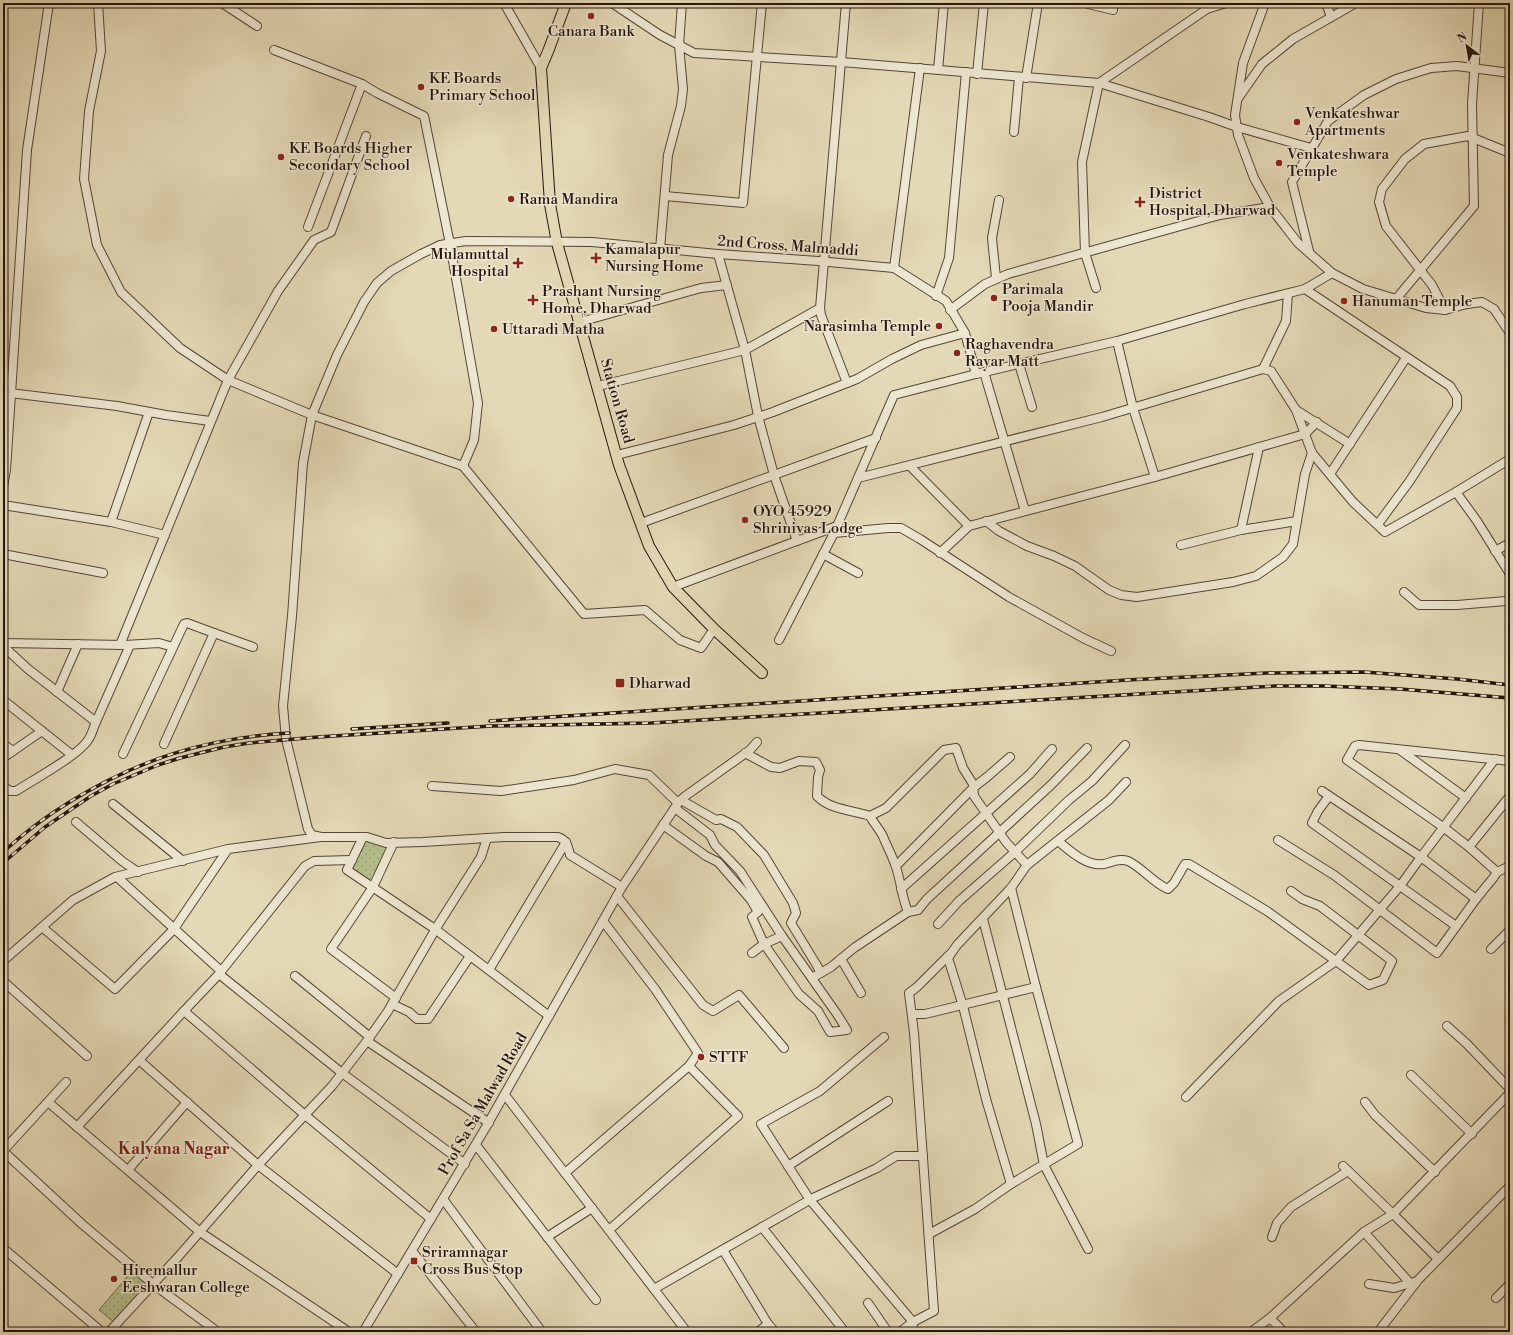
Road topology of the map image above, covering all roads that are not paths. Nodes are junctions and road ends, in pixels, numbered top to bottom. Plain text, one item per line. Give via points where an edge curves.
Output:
1 (48, 3) edge
2 (98, 3) edge
3 (222, 3) edge
4 (504, 3) edge
5 (566, 3) edge
6 (612, 3) edge
7 (682, 3) edge
8 (762, 3) edge
9 (846, 3) edge
10 (944, 3) edge
11 (984, 3) edge
12 (1038, 3) edge
13 (1084, 3) edge
14 (1114, 3) edge
15 (1226, 3) edge
16 (1265, 3) edge
17 (1326, 3) edge
18 (1356, 3) edge
19 (1479, 3) edge
20 (232, 5) edge
21 (1331, 17) junction
22 (257, 26) dead end
23 (679, 45) junction
24 (274, 50) dead end
25 (758, 57) junction
26 (841, 62) junction
27 (541, 68) junction
28 (920, 68) junction
29 (1475, 68) junction
30 (938, 70) junction
31 (966, 72) junction
32 (1510, 73) edge
33 (977, 74) junction
34 (1022, 77) junction
35 (362, 84) junction
36 (1099, 84) junction
37 (1238, 99) junction
38 (1237, 127) junction
39 (1014, 132) dead end
40 (366, 136) dead end
41 (1472, 137) junction
42 (1311, 148) junction
43 (1510, 153) edge
44 (665, 196) junction
45 (999, 200) dead end
46 (1270, 207) junction
47 (308, 227) dead end
48 (557, 243) junction
49 (450, 244) junction
50 (660, 249) junction
51 (1309, 251) junction
52 (1085, 252) junction
53 (718, 254) junction
54 (824, 262) junction
55 (894, 268) junction
56 (1420, 271) junction
57 (1332, 273) junction
58 (996, 278) junction
59 (727, 285) junction
60 (1096, 288) dead end
61 (1305, 290) junction
62 (1288, 294) junction
63 (936, 296) junction
64 (1396, 299) junction
65 (820, 308) junction
66 (950, 310) junction
67 (1445, 310) junction
68 (580, 322) junction
69 (965, 333) junction
70 (1510, 333) edge
71 (1117, 341) junction
72 (745, 350) junction
73 (1406, 358) junction
74 (1019, 364) junction
75 (1263, 368) junction
76 (980, 373) junction
77 (228, 380) junction
78 (846, 383) junction
79 (598, 386) junction
80 (10, 393) junction
81 (1032, 408) dead end
82 (1133, 408) junction
83 (1296, 410) junction
84 (149, 412) junction
85 (312, 415) junction
86 (758, 416) junction
87 (210, 421) junction
88 (1317, 422) junction
89 (1305, 434) junction
90 (876, 438) junction
91 (1005, 442) junction
92 (1350, 444) junction
93 (1259, 447) junction
94 (1312, 453) junction
95 (617, 455) junction
96 (1510, 459) edge
97 (5, 460) edge
98 (463, 466) junction
99 (910, 466) junction
100 (774, 474) junction
101 (1330, 474) junction
102 (1155, 477) junction
103 (858, 478) junction
104 (3, 487) edge
105 (1456, 492) junction
106 (3, 505) edge
107 (1025, 511) junction
108 (986, 521) junction
109 (1297, 521) junction
110 (111, 522) junction
111 (640, 523) junction
112 (1378, 524) junction
113 (969, 526) junction
114 (835, 530) junction
115 (1241, 530) junction
116 (165, 534) junction
117 (797, 541) junction
118 (1510, 543) edge
119 (1180, 545) dead end
120 (1495, 551) junction
121 (940, 552) junction
122 (3, 554) edge
123 (823, 554) junction
124 (103, 573) dead end
125 (858, 573) dead end
126 (1510, 574) edge
127 (673, 587) junction
128 (1404, 592) dead end
129 (1510, 599) edge
130 (714, 629) junction
131 (214, 633) junction
132 (779, 640) dead end
133 (3, 643) edge
134 (78, 644) junction
135 (120, 645) junction
136 (130, 645) junction
137 (3, 646) edge
138 (173, 647) junction
139 (253, 647) dead end
140 (1111, 651) dead end
141 (762, 673) dead end
142 (57, 692) junction
143 (3, 700) edge
144 (96, 722) junction
145 (42, 731) junction
146 (757, 742) dead end
147 (3, 744) edge
148 (164, 744) dead end
149 (1125, 746) dead end
150 (1087, 748) dead end
151 (1052, 749) dead end
152 (1399, 749) junction
153 (13, 752) junction
154 (745, 753) junction
155 (123, 754) dead end
156 (72, 755) junction
157 (1010, 757) dead end
158 (3, 758) edge
159 (1495, 759) junction
160 (1510, 761) edge
161 (1126, 782) dead end
162 (3, 786) edge
163 (432, 786) dead end
164 (974, 787) junction
165 (1322, 791) dead end
166 (1329, 796) junction
167 (1510, 796) edge
168 (1466, 798) junction
169 (113, 804) dead end
170 (678, 804) junction
171 (985, 813) junction
172 (870, 816) junction
173 (76, 822) dead end
174 (663, 825) junction
175 (1442, 827) junction
176 (1000, 833) junction
177 (363, 837) junction
178 (321, 838) junction
179 (487, 838) junction
180 (1278, 840) dead end
181 (1058, 841) junction
182 (394, 842) junction
183 (566, 842) junction
184 (1469, 847) junction
185 (228, 849) junction
186 (1016, 852) junction
187 (1421, 857) junction
188 (352, 860) junction
189 (183, 861) junction
190 (1027, 865) junction
191 (896, 866) junction
192 (1510, 866) edge
193 (138, 872) junction
194 (1496, 872) junction
195 (117, 877) junction
196 (1400, 886) junction
197 (373, 887) junction
198 (622, 887) junction
199 (1010, 888) junction
200 (902, 889) junction
201 (1291, 891) dead end
202 (617, 896) junction
203 (1476, 899) junction
204 (1380, 910) junction
205 (908, 912) junction
206 (983, 919) junction
207 (603, 921) junction
208 (938, 924) dead end
209 (1456, 926) junction
210 (42, 927) junction
211 (174, 929) junction
212 (435, 929) junction
213 (1510, 930) edge
214 (1359, 935) junction
215 (782, 936) junction
216 (764, 944) junction
217 (1491, 949) dead end
218 (752, 953) dead end
219 (470, 956) junction
220 (948, 958) junction
221 (841, 959) junction
222 (3, 961) edge
223 (1336, 961) junction
224 (489, 970) junction
225 (220, 973) junction
226 (821, 974) junction
227 (295, 976) dead end
228 (812, 978) junction
229 (3, 981) edge
230 (1036, 987) junction
231 (861, 993) dead end
232 (1003, 995) junction
233 (394, 1001) junction
234 (963, 1006) junction
235 (184, 1011) junction
236 (912, 1014) junction
237 (549, 1016) junction
238 (1447, 1026) dead end
239 (884, 1037) dead end
240 (368, 1039) junction
241 (784, 1048) dead end
242 (87, 1056) dead end
243 (139, 1060) junction
244 (689, 1066) junction
245 (342, 1073) junction
246 (1411, 1075) dead end
247 (66, 1082) dead end
248 (1510, 1089) edge
249 (1510, 1093) edge
250 (505, 1095) junction
251 (1186, 1097) dead end
252 (888, 1100) dead end
253 (48, 1102) junction
254 (187, 1102) junction
255 (1365, 1102) dead end
256 (305, 1115) junction
257 (489, 1123) junction
258 (77, 1126) junction
259 (1472, 1134) junction
260 (476, 1145) junction
261 (3, 1151) edge
262 (923, 1156) junction
263 (258, 1164) junction
264 (465, 1164) junction
265 (1044, 1165) junction
266 (788, 1166) junction
267 (128, 1170) junction
268 (1435, 1172) junction
269 (565, 1173) junction
270 (1012, 1184) junction
271 (1510, 1186) edge
272 (443, 1199) junction
273 (810, 1200) junction
274 (592, 1208) junction
275 (1393, 1214) junction
276 (431, 1219) junction
277 (762, 1227) junction
278 (609, 1230) junction
279 (200, 1232) junction
280 (1364, 1232) junction
281 (929, 1234) junction
282 (547, 1237) junction
283 (1272, 1237) dead end
284 (3, 1248) edge
285 (1088, 1249) dead end
286 (412, 1250) junction
287 (723, 1250) junction
288 (1438, 1259) junction
289 (398, 1274) junction
290 (1414, 1281) junction
291 (154, 1284) junction
292 (1369, 1284) dead end
293 (1510, 1284) edge
294 (654, 1289) junction
295 (1496, 1298) dead end
296 (596, 1300) dead end
297 (868, 1303) dead end
298 (1270, 1318) junction
299 (912, 1322) junction
300 (768, 1324) junction
301 (102, 1332) edge
302 (109, 1332) edge
303 (218, 1332) edge
304 (349, 1332) edge
305 (363, 1332) edge
306 (476, 1332) edge
307 (542, 1332) edge
308 (687, 1332) edge
309 (758, 1332) edge
310 (775, 1332) edge
311 (845, 1332) edge
312 (888, 1332) edge
313 (900, 1332) edge
314 (912, 1332) edge
315 (1251, 1332) edge
316 (1284, 1332) edge
317 (1378, 1332) edge

1 - 80 street via 28,150
2 - 77 street via 101,51 88,111 84,179 97,245 121,292 180,348
3 - 20 street
4 - 27 street
5 - 27 main road
6 - 23 street
7 - 23 street
8 - 25 street
9 - 26 street
10 - 30 street
11 - 33 street
12 - 34 street
13 - 14 street via 1113,10
15 - 36 street via 1207,9
16 - 37 street via 1243,63
17 - 21 street
18 - 21 street
19 - 29 street
20 - 22 street
21 - 37 street via 1293,39 1262,64
23 - 25 street via 694,53
23 - 44 street via 683,89 668,155
24 - 35 street
25 - 26 street
25 - 44 street via 743,203
26 - 28 street
26 - 54 street
27 - 48 main road, Station Road via 550,204
28 - 30 street
28 - 55 street
29 - 32 street
29 - 41 street
29 - 42 street via 1431,68 1396,79 1364,95 1328,121
30 - 31 street
31 - 33 street
31 - 63 street via 949,258
33 - 34 street
34 - 36 street
34 - 39 street
35 - 47 street
35 - 49 street via 424,116
36 - 38 street
36 - 52 street via 1082,162
37 - 38 street via 1235,115
38 - 42 street
38 - 46 street via 1254,178
40 - 77 street via 331,232 314,240 278,291
41 - 43 street
41 - 56 street via 1474,206
41 - 56 street via 1424,144 1405,160 1382,189 1379,202 1386,226
42 - 51 street via 1292,182
44 - 50 street
45 - 58 street via 992,238
46 - 51 street via 1298,243
46 - 52 street via 1220,215
48 - 49 street, 2nd Cross, Malmaddi via 466,241
48 - 50 street, 2nd Cross, Malmaddi via 592,242
48 - 68 main road, Station Road
49 - 85 street, 2nd Cross, Malmaddi via 440,245 421,254 391,271 378,283 364,302 337,355
49 - 98 street via 478,403 474,440
50 - 53 street, 2nd Cross, Malmaddi
51 - 57 street
52 - 58 street
52 - 60 street
53 - 54 street, 2nd Cross, Malmaddi
53 - 59 street
54 - 55 street, 2nd Cross, Malmaddi
54 - 65 street
55 - 63 street, 2nd Cross, Malmaddi
56 - 64 street
56 - 67 street via 1432,285
57 - 61 street
57 - 64 street via 1363,289
58 - 66 street
59 - 68 street via 701,288
59 - 72 street
61 - 62 street
61 - 73 street
62 - 71 street
62 - 75 street via 1286,321
63 - 66 street, 2nd Cross, Malmaddi via 946,301
64 - 67 street via 1426,308
65 - 72 street
65 - 78 street
66 - 69 street, 2nd Cross, Malmaddi
67 - 70 street via 1482,302 1494,309
68 - 79 main road, Station Road
69 - 76 street, 2nd Cross, Malmaddi
69 - 78 street via 921,345
71 - 74 street
71 - 82 street
72 - 79 street
72 - 86 street
73 - 92 street
73 - 112 street via 1450,386 1457,397 1457,408
74 - 76 street
74 - 81 street
75 - 82 street
75 - 83 street via 1271,371
76 - 90 street via 894,395
76 - 91 street, 2nd Cross, Malmaddi
77 - 85 street
77 - 87 street
78 - 86 street
79 - 95 main road, Station Road
80 - 84 street
80 - 97 street
82 - 91 street
82 - 102 street
83 - 88 street
83 - 89 street
84 - 87 street
84 - 110 street
85 - 98 street
85 - 178 street, 2nd Cross, Malmaddi via 303,463 283,706 286,739 308,829 312,835
86 - 95 street via 687,438
86 - 100 street
87 - 116 street
88 - 89 street
88 - 92 street
89 - 93 street
89 - 94 street
90 - 100 street
90 - 103 street
91 - 99 street
91 - 107 street, 2nd Cross, Malmaddi
92 - 101 street
93 - 102 street
93 - 115 street
94 - 101 street
94 - 109 street via 1304,474
95 - 111 main road, Station Road
96 - 105 street
97 - 104 street
98 - 130 street via 584,614 645,610 680,640 701,648
99 - 103 street
99 - 113 street
100 - 111 street
100 - 117 street
101 - 112 street via 1353,502
102 - 107 street
103 - 114 street
105 - 112 street via 1385,532
105 - 120 street
106 - 110 street
107 - 108 street
108 - 109 street via 1027,546 1075,566 1109,590 1137,597 1256,576 1283,558 1292,544
108 - 113 street
109 - 115 street
110 - 116 street
111 - 127 main road, Station Road via 649,546
113 - 121 street
114 - 117 street
114 - 121 street via 901,528
114 - 123 street
115 - 119 street
116 - 135 street
117 - 127 street
118 - 120 street
120 - 126 street
121 - 140 street via 1009,597
122 - 124 street
123 - 125 street
123 - 132 street
127 - 130 main road, Station Road
128 - 129 street via 1419,605 1458,605
130 - 141 main road, Station Road
131 - 138 street via 185,623
131 - 139 street
131 - 148 street
133 - 134 street
134 - 135 street
134 - 142 street
135 - 136 street
136 - 138 street via 159,643
136 - 144 street
137 - 142 street
138 - 155 street
142 - 144 street
143 - 145 street
144 - 156 street via 89,740
145 - 153 street
145 - 156 street
146 - 154 street, Prof Sa Sa Malwad Road
147 - 153 street
149 - 186 street via 1092,781
150 - 176 street
151 - 171 street via 1030,774
152 - 159 street
152 - 168 street
152 - 175 street via 1355,746 1347,760
153 - 158 street
154 - 170 street, Prof Sa Sa Malwad Road
154 - 172 street via 772,767 780,768 799,761 816,762 820,770 817,796 822,802
156 - 162 street via 16,791 10,791
157 - 164 street
159 - 160 street
159 - 168 street
161 - 181 street via 1109,800
163 - 170 street via 501,791 574,780 615,769 648,776
164 - 171 street via 974,796
164 - 172 street via 963,768 956,748 944,750 886,808
164 - 191 street
165 - 166 street
166 - 187 street
166 - 196 street via 1312,823
167 - 184 street
168 - 175 street
169 - 189 street
170 - 174 street, Prof Sa Sa Malwad Road
170 - 215 street via 710,835 715,846 740,870
170 - 226 street via 737,827 764,855 793,903 796,913 791,923
171 - 176 street
171 - 200 street
172 - 191 street via 884,838
173 - 193 street
174 - 198 street, Prof Sa Sa Malwad Road
174 - 216 street via 718,862 730,875 758,912 752,917
175 - 184 street
175 - 187 street
176 - 186 street
176 - 205 street via 918,910
177 - 178 street
177 - 182 street
177 - 188 street
178 - 185 street
179 - 182 street
179 - 183 street via 552,836 563,838
179 - 212 street via 480,856
180 - 204 street via 1334,875
181 - 190 street
181 - 223 street via 1092,864 1127,861 1158,885 1168,889 1185,864 1189,864 1267,911
182 - 197 street
183 - 198 street via 570,855
183 - 224 street
184 - 194 street
185 - 189 street
185 - 211 street
186 - 190 street
186 - 208 street via 959,901
187 - 196 street
187 - 203 street
188 - 197 street via 347,870
188 - 225 street via 314,861 305,866
189 - 193 street
190 - 199 street
191 - 200 street
192 - 194 street
193 - 195 street
194 - 203 street
195 - 210 street via 73,900
195 - 211 street
196 - 204 street
196 - 209 street
197 - 212 street
197 - 233 street via 331,949
198 - 202 street, Prof Sa Sa Malwad Road
199 - 206 street
199 - 230 street
200 - 205 street via 903,902
201 - 214 street via 1302,899 1320,906
202 - 207 street, Prof Sa Sa Malwad Road
202 - 241 street via 704,1005 713,1011 739,995
203 - 209 street
204 - 209 street via 1437,953
204 - 214 street
205 - 221 street
206 - 220 street
206 - 232 street
207 - 237 street, Prof Sa Sa Malwad Road
207 - 244 street via 655,989 698,1053
210 - 211 street via 115,989
210 - 222 street
211 - 225 street
212 - 219 street
212 - 233 street
213 - 217 street
214 - 223 street
214 - 223 street via 1392,961 1383,980 1369,985
215 - 216 street
215 - 228 street
216 - 218 street
216 - 228 street via 799,994 818,1011 830,1032 847,1030
219 - 224 street
219 - 233 street via 428,1019 417,1019
220 - 234 street
220 - 236 street via 949,955 909,993
221 - 226 street
221 - 231 street
223 - 251 street via 1279,1001
224 - 237 street
225 - 235 street
225 - 245 street
226 - 228 street
227 - 240 street
229 - 242 street
230 - 232 street
230 - 265 street via 1078,1144
232 - 234 street
232 - 265 street
233 - 240 street
234 - 236 street via 925,1014
234 - 270 street via 986,1099
235 - 243 street
235 - 256 street
236 - 262 street
237 - 250 street, Prof Sa Sa Malwad Road
238 - 248 street
239 - 266 street via 820,1091 761,1124
240 - 245 street
240 - 257 street
243 - 254 street
243 - 258 street
244 - 269 street
244 - 278 street via 738,1116
245 - 256 street
245 - 264 street
246 - 259 street
247 - 253 street
249 - 259 street
250 - 257 street, Prof Sa Sa Malwad Road
250 - 269 street
252 - 266 street
253 - 258 street
253 - 261 street
254 - 263 street
254 - 267 street
255 - 268 street via 1375,1115
256 - 263 street
256 - 276 street
257 - 260 street, Prof Sa Sa Malwad Road
258 - 267 street
259 - 268 street
260 - 264 street, Prof Sa Sa Malwad Road
260 - 282 street
261 - 291 street via 82,1224
262 - 273 street via 896,1156 877,1168
262 - 281 street
263 - 279 street
263 - 289 street
264 - 272 street, Prof Sa Sa Malwad Road
265 - 270 street
265 - 285 street
266 - 273 street
267 - 279 street
268 - 275 street
269 - 274 street
270 - 281 street via 976,1209
271 - 288 street
272 - 276 street, Prof Sa Sa Malwad Road
272 - 307 street
273 - 277 street
273 - 299 street
274 - 278 street
274 - 282 street
275 - 280 street
275 - 283 street via 1345,1169 1291,1207 1277,1223
275 - 288 street
276 - 286 street, Prof Sa Sa Malwad Road
277 - 287 street
277 - 311 street
278 - 294 street
279 - 291 street
279 - 304 street
280 - 290 street
280 - 298 street
281 - 299 street via 934,1311
282 - 296 street
284 - 301 street
286 - 289 street, Prof Sa Sa Malwad Road
286 - 306 street
287 - 294 street
287 - 300 street
288 - 290 street
289 - 305 street, Prof Sa Sa Malwad Road
290 - 292 street via 1394,1288
290 - 317 street
291 - 302 street
291 - 303 street
293 - 295 street
294 - 308 street
297 - 312 street
298 - 315 street
298 - 316 street
299 - 313 street
299 - 314 street
300 - 309 street
300 - 310 street

